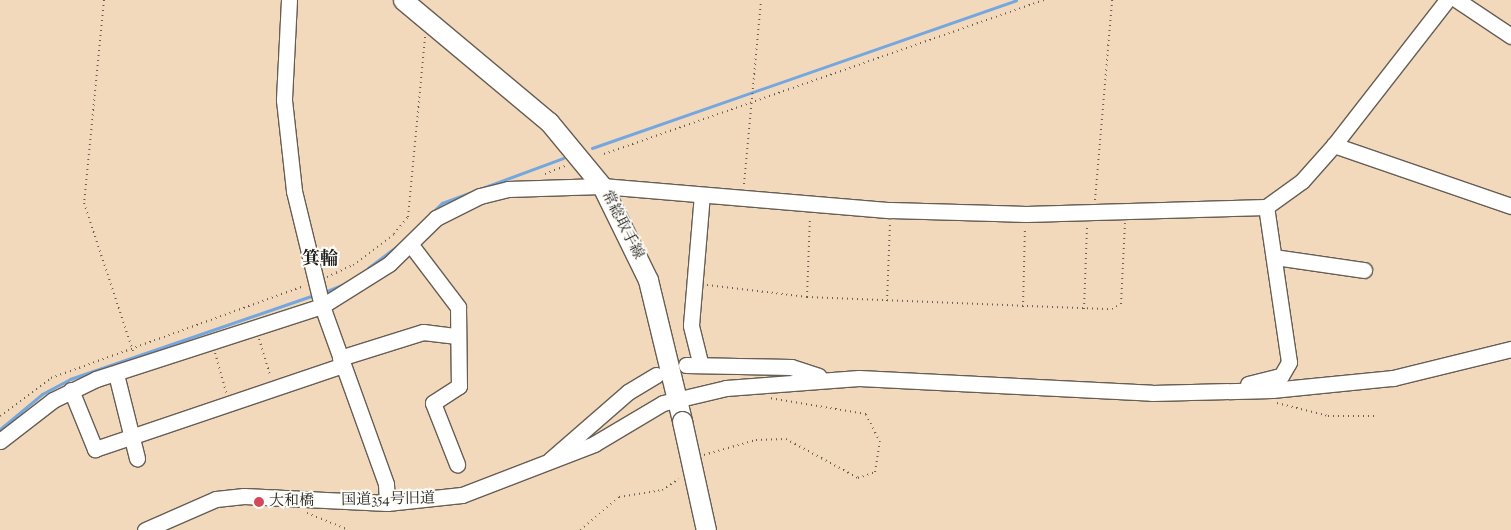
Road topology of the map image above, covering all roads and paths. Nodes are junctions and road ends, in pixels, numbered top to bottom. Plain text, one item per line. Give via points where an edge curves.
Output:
1 (104, 0) edge
2 (289, 0) edge
3 (404, 0) edge
4 (761, 0) edge
5 (1044, 0) edge
6 (1112, 0) edge
7 (1447, 0) edge
8 (1457, 0) edge
9 (426, 22) junction
10 (1511, 36) edge
11 (752, 105) junction
12 (1334, 146) junction
13 (604, 154) dead end
14 (602, 186) junction
15 (702, 195) junction
16 (743, 198) junction
17 (810, 203) junction
18 (1511, 206) edge
19 (1266, 207) junction
20 (890, 210) junction
21 (1026, 214) junction
22 (1125, 214) junction
23 (1090, 215) junction
24 (412, 245) junction
25 (1274, 257) junction
26 (1364, 270) dead end
27 (694, 285) junction
28 (319, 294) junction
29 (807, 297) junction
30 (887, 300) junction
31 (1023, 307) junction
32 (1084, 308) junction
33 (255, 327) junction
34 (455, 336) junction
35 (1511, 338) edge
36 (212, 342) junction
37 (1511, 349) edge
38 (134, 351) junction
39 (1485, 356) junction
40 (341, 362) junction
41 (116, 374) junction
42 (656, 375) dead end
43 (825, 378) junction
44 (274, 387) junction
45 (71, 390) junction
46 (1242, 390) junction
47 (677, 398) junction
48 (763, 398) dead end
49 (1274, 402) dead end
50 (230, 404) junction
51 (0, 416) edge
52 (1374, 416) dead end
53 (134, 436) junction
54 (0, 442) edge
55 (702, 457) dead end
56 (137, 458) dead end
57 (456, 464) dead end
58 (546, 465) junction
59 (684, 474) dead end
60 (387, 503) junction
61 (328, 519) dead end
62 (145, 530) edge
63 (349, 530) edge
64 (580, 530) edge
65 (706, 530) edge

1 - 38 path via 84,203
2 - 28 street via 284,75 287,140
3 - 9 main road, 常総取手線
4 - 11 path
5 - 11 path
6 - 23 path
7 - 12 street
8 - 10 street
9 - 14 main road, 常総取手線 via 549,122
9 - 28 path via 408,217 394,234
11 - 13 path
11 - 16 path
12 - 18 street
12 - 19 street via 1302,181
14 - 15 street
14 - 24 street via 508,190 480,196 436,218
14 - 47 main road, 常総取手線 via 648,280
15 - 16 street
15 - 27 street
16 - 17 street
17 - 20 street
17 - 29 path
19 - 22 street
19 - 25 street
20 - 21 street
20 - 30 path
21 - 23 street
21 - 31 path
22 - 23 street
22 - 32 path via 1121,304 1112,309
23 - 32 path
24 - 28 street via 359,286
24 - 34 street via 456,300
25 - 26 street
25 - 46 street via 1288,369
27 - 29 path
27 - 43 street via 693,364 792,367
28 - 33 street
28 - 38 path
28 - 40 street
29 - 30 path
30 - 31 path
31 - 32 path
33 - 36 street
33 - 44 path
34 - 40 street via 423,332
34 - 57 street via 459,386 433,403
35 - 39 street via 1494,346
36 - 41 street
36 - 50 path
37 - 39 street
38 - 51 path via 51,378
39 - 46 street via 1393,378
40 - 44 street
40 - 60 street via 386,484
41 - 45 street
41 - 53 street
42 - 58 street via 628,392
43 - 46 street via 1152,392
43 - 47 street, 国道354号旧道 via 726,388
44 - 50 street
45 - 53 street via 95,449
45 - 54 street via 26,417
47 - 58 street, 国道354号旧道
47 - 65 main road, 常総取手線, bridge
48 - 55 path via 866,414 880,442 875,472 858,478 801,444 772,438 719,448
49 - 52 path via 1328,416
50 - 53 street
53 - 56 street
58 - 60 street, 国道354号旧道 via 462,495
59 - 64 path via 662,490 619,497
60 - 62 street, 国道354号旧道 via 244,496 216,499
61 - 63 path

